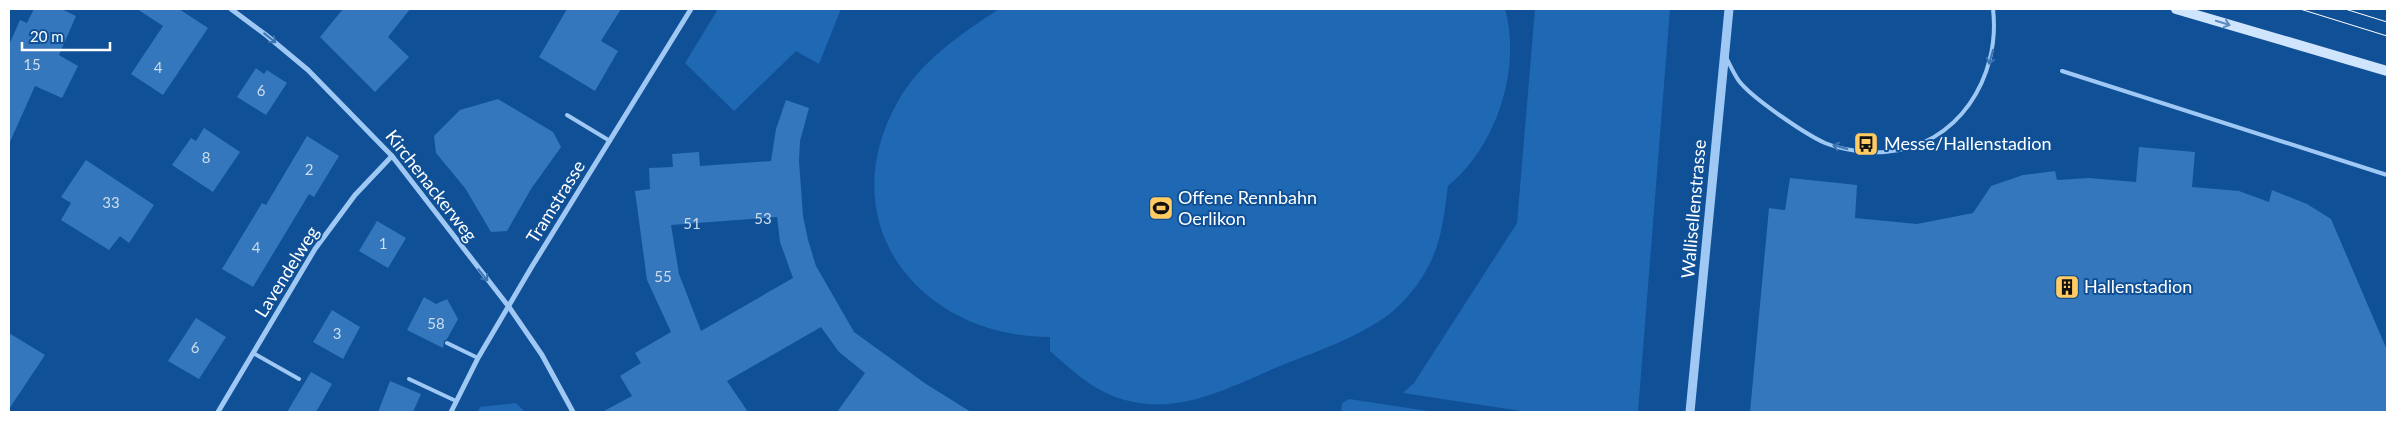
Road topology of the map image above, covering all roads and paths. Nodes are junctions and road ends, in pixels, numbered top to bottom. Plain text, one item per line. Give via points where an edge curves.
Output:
1 (231, 9) edge
2 (691, 9) edge
3 (1729, 9) edge
4 (1993, 9) edge
5 (2176, 9) edge
6 (1725, 54) junction
7 (2062, 71) dead end
8 (2387, 71) edge
9 (567, 115) dead end
10 (610, 141) junction
11 (392, 156) junction
12 (2387, 175) edge
13 (510, 307) junction
14 (447, 343) dead end
15 (253, 353) junction
16 (478, 358) junction
17 (299, 379) dead end
18 (409, 379) dead end
19 (456, 401) junction
20 (218, 412) edge
21 (451, 412) edge
22 (572, 412) edge
23 (1690, 412) edge

1 -> 11 street, Kirchenackerweg via 308,70
2 - 10 street, Tramstrasse
3 - 6 street, Wallisellenstrasse
4 -> 6 lane via 1996,28 1993,52 1975,99 1958,118 1927,140 1909,148 1884,152 1848,149 1825,142 1751,93 1738,80
5 -> 8 main road
6 - 23 street, Wallisellenstrasse
7 - 12 lane
9 - 10 lane
10 - 13 street, Tramstrasse
11 -> 13 street, Kirchenackerweg
11 - 15 street, Lavendelweg via 355,195 315,249
13 - 16 street, Tramstrasse
13 - 22 street, Kirchenackerweg via 542,355
14 - 16 lane
15 - 17 lane
15 - 20 street, Lavendelweg
16 - 19 street, Tramstrasse
18 - 19 lane
19 - 21 street, Tramstrasse

